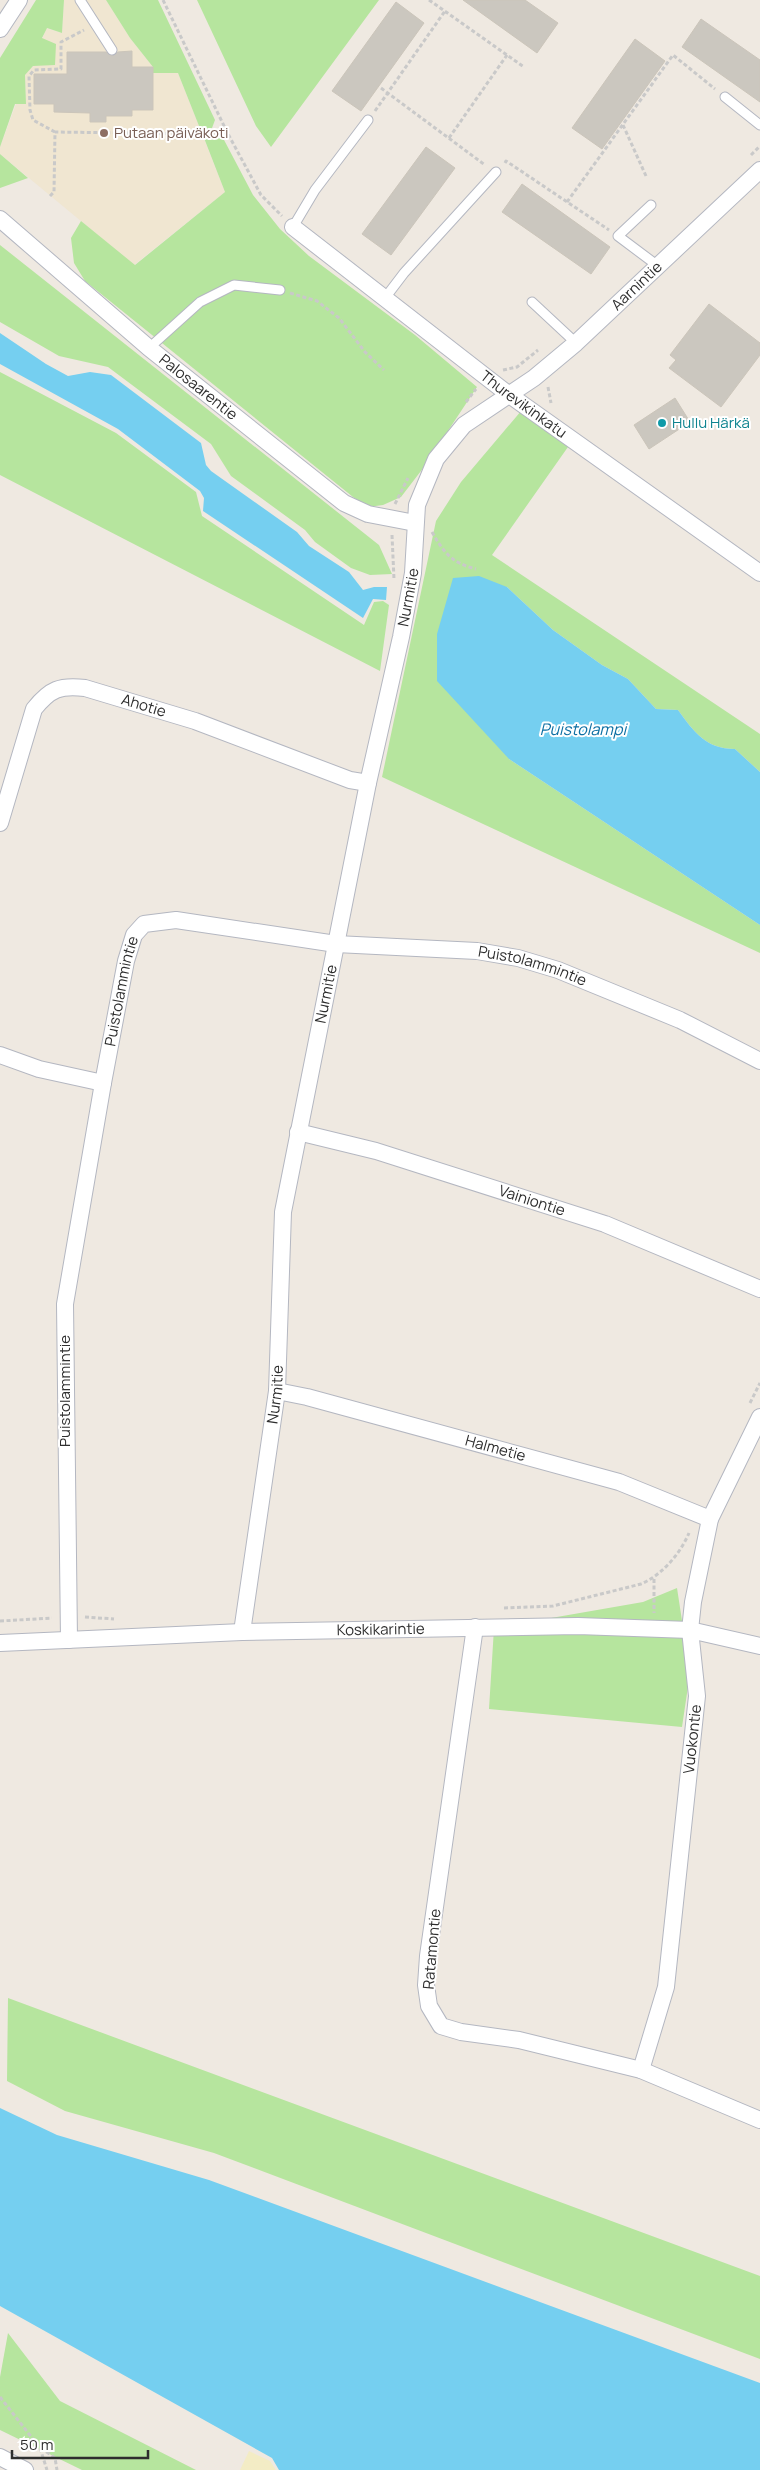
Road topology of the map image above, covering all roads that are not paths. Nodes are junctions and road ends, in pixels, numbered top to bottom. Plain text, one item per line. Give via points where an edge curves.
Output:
1 (19, 0) edge
2 (80, 0) edge
3 (0, 29) edge
4 (112, 50) dead end
5 (725, 97) road end
6 (368, 120) road end
7 (760, 125) edge
8 (760, 170) edge
9 (496, 172) dead end
10 (652, 205) dead end
11 (0, 219) edge
12 (293, 227) joint
13 (658, 266) junction
14 (280, 290) road end
15 (385, 298) junction
16 (532, 302) dead end
17 (576, 343) junction
18 (149, 348) junction
19 (508, 394) junction
20 (415, 523) junction
21 (760, 573) edge
22 (368, 783) junction
23 (0, 822) edge
24 (336, 944) junction
25 (0, 1055) edge
26 (760, 1061) edge
27 (102, 1083) junction
28 (298, 1132) junction
29 (760, 1289) edge
30 (277, 1391) junction
31 (754, 1413) edge
32 (703, 1517) junction
33 (475, 1627) junction
34 (690, 1630) junction
35 (242, 1632) junction
36 (69, 1640) junction
37 (0, 1643) edge
38 (760, 1646) edge
39 (641, 2070) junction
40 (760, 2120) edge
41 (0, 2457) edge
42 (25, 2470) edge

1 - 3 street
2 - 4 lane
5 - 7 lane
6 - 12 lane via 315,190
8 - 13 street, Aarnintie
9 - 15 lane
10 - 13 lane via 618,236
11 - 18 street, Palosaarentie
12 - 15 street, Thurevikinkatu
13 - 17 street, Aarnintie
14 - 18 lane via 234,285 200,302
15 - 19 street, Thurevikinkatu
16 - 17 lane
17 - 19 street, Aarnintie via 534,378
18 - 20 street, Palosaarentie via 344,503 368,514
19 - 20 street, Nurmitie via 464,425 436,459 417,505
19 - 21 street, Thurevikinkatu
20 - 22 street, Nurmitie via 413,573
22 - 23 street, Ahotie via 350,780 195,721 72,686 58,688 45,696 34,709
22 - 24 street, Nurmitie
24 - 26 street, Puistolammintie via 477,951 518,958 558,970 680,1020
24 - 27 street, Puistolammintie via 176,920 144,924 134,935 126,962
24 - 28 street, Nurmitie
25 - 27 street
27 - 36 street, Puistolammintie via 65,1304
28 - 29 street, Vainiontie via 376,1151 606,1224
28 - 30 street, Nurmitie via 283,1212
30 - 32 street, Halmetie via 619,1482
30 - 35 street, Nurmitie
31 - 32 street, Vuokontie
32 - 34 street, Vuokontie
33 - 34 street, Koskikarintie
33 - 35 street, Koskikarintie
33 - 39 street, Ratamontie via 428,1956 426,1985 429,2006 441,2026 519,2040
34 - 38 street, Koskikarintie
34 - 39 street, Vuokontie via 697,1696 667,1977
35 - 36 street, Koskikarintie
36 - 37 street, Koskikarintie
39 - 40 street, Ratamontie
41 - 42 street

